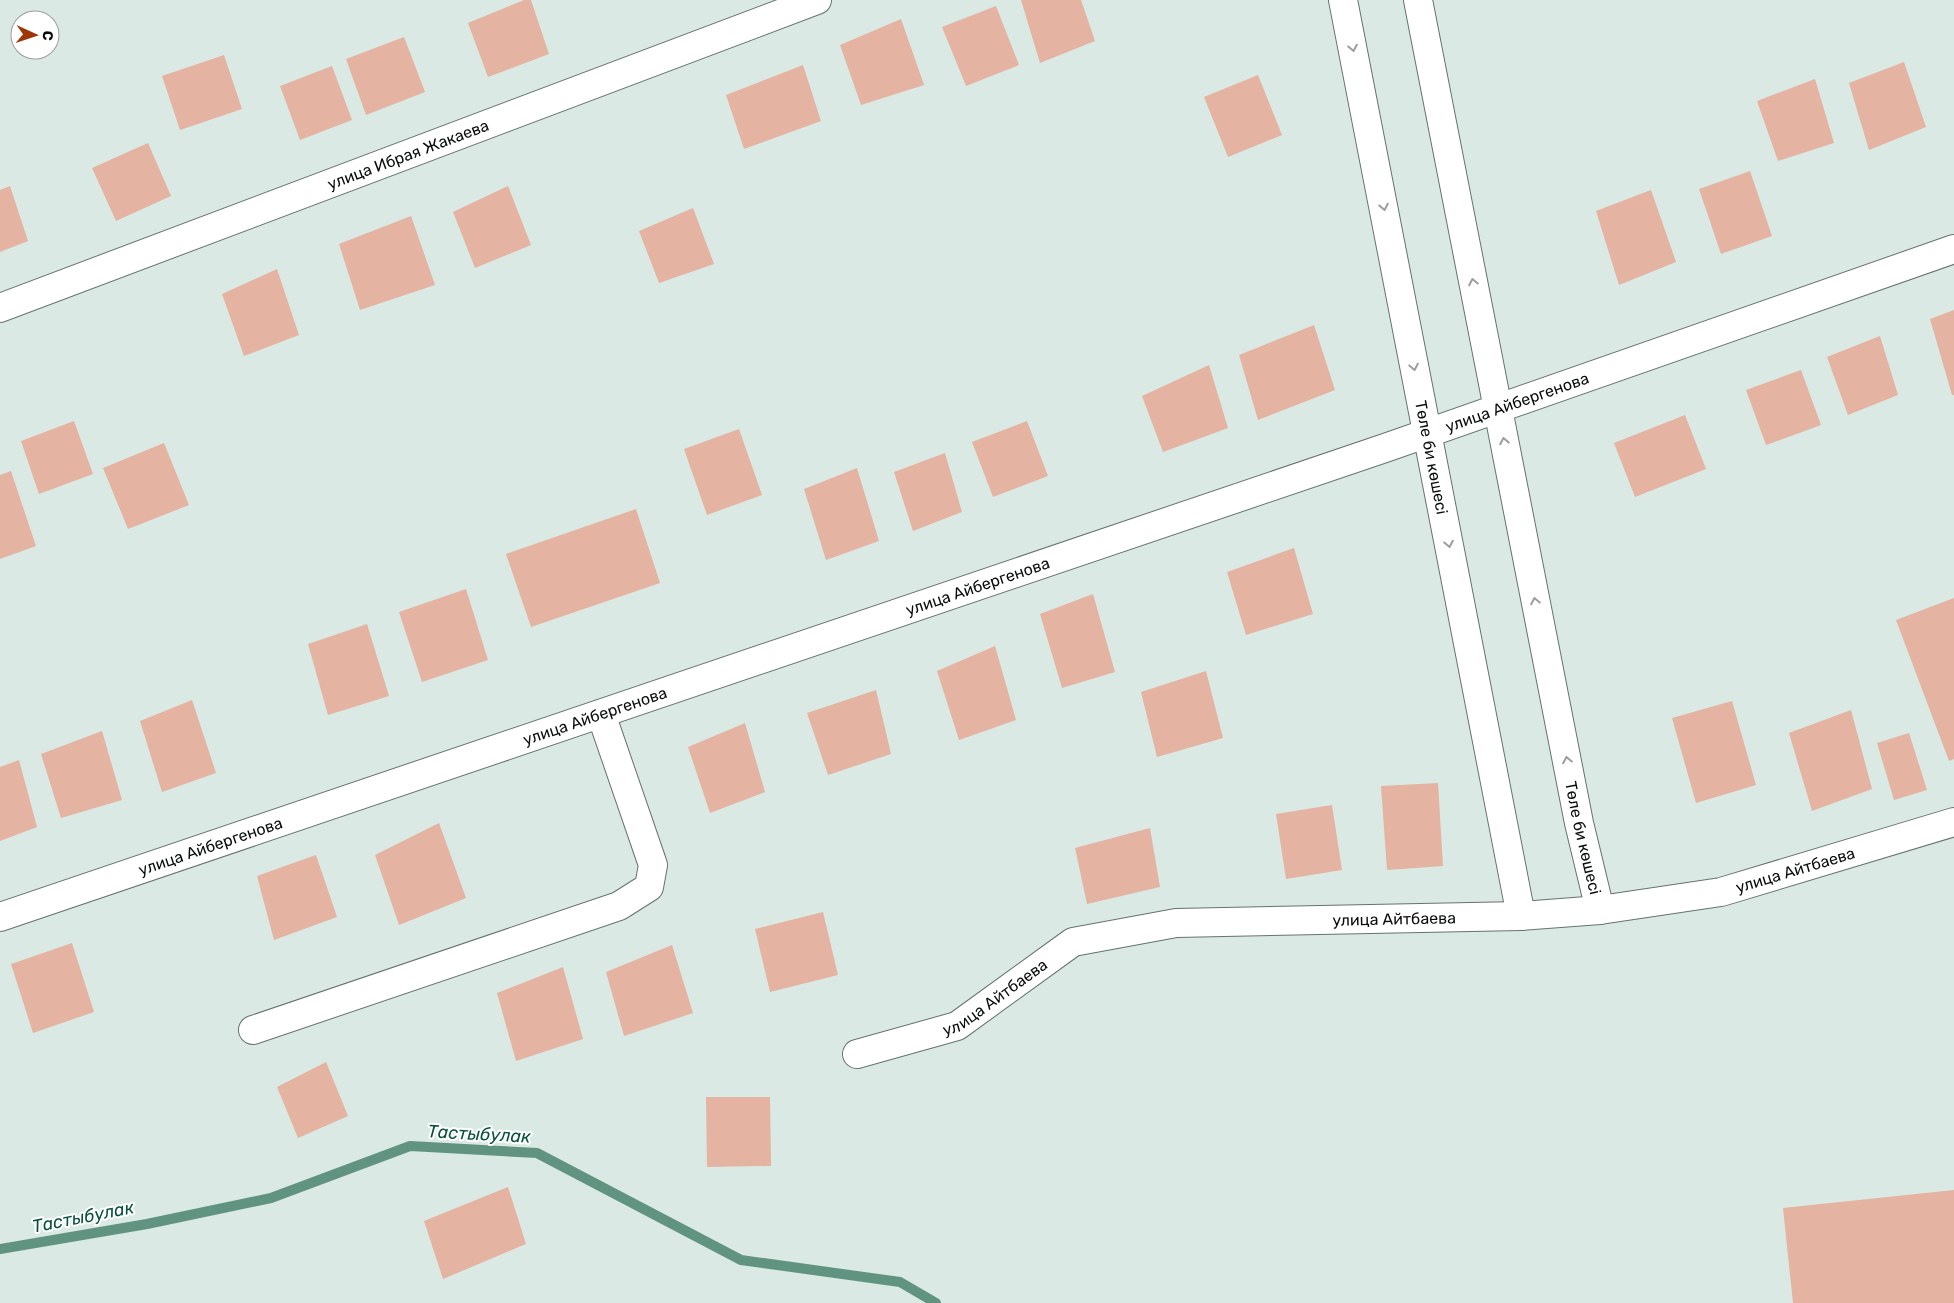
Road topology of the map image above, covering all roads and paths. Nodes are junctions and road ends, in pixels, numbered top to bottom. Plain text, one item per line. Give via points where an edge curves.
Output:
1 (817, 0) edge
2 (1343, 0) edge
3 (1418, 0) edge
4 (1954, 249) edge
5 (0, 308) edge
6 (1498, 409) junction
7 (1427, 433) junction
8 (601, 714) junction
9 (1954, 822) edge
10 (1600, 910) junction
11 (1521, 916) junction
12 (0, 917) edge
13 (252, 1030) dead end
14 (856, 1054) dead end

1 - 5 street, улица Ибрая Жакаева
2 -> 7 street, Төле би көшесі
6 -> 3 street, Төле би көшесі
4 - 6 street, улица Айбергенова
6 - 7 street, улица Айбергенова
10 -> 6 street, Төле би көшесі via 1579,823
7 - 8 street, улица Айбергенова
7 -> 11 street, Төле би көшесі
8 - 12 street, улица Айбергенова
8 - 13 street via 653,865 649,887 619,906
9 - 10 street, улица Айтбаева via 1721,892
10 - 11 street, улица Айтбаева
11 - 14 street, улица Айтбаева via 1176,923 1073,942 957,1026

